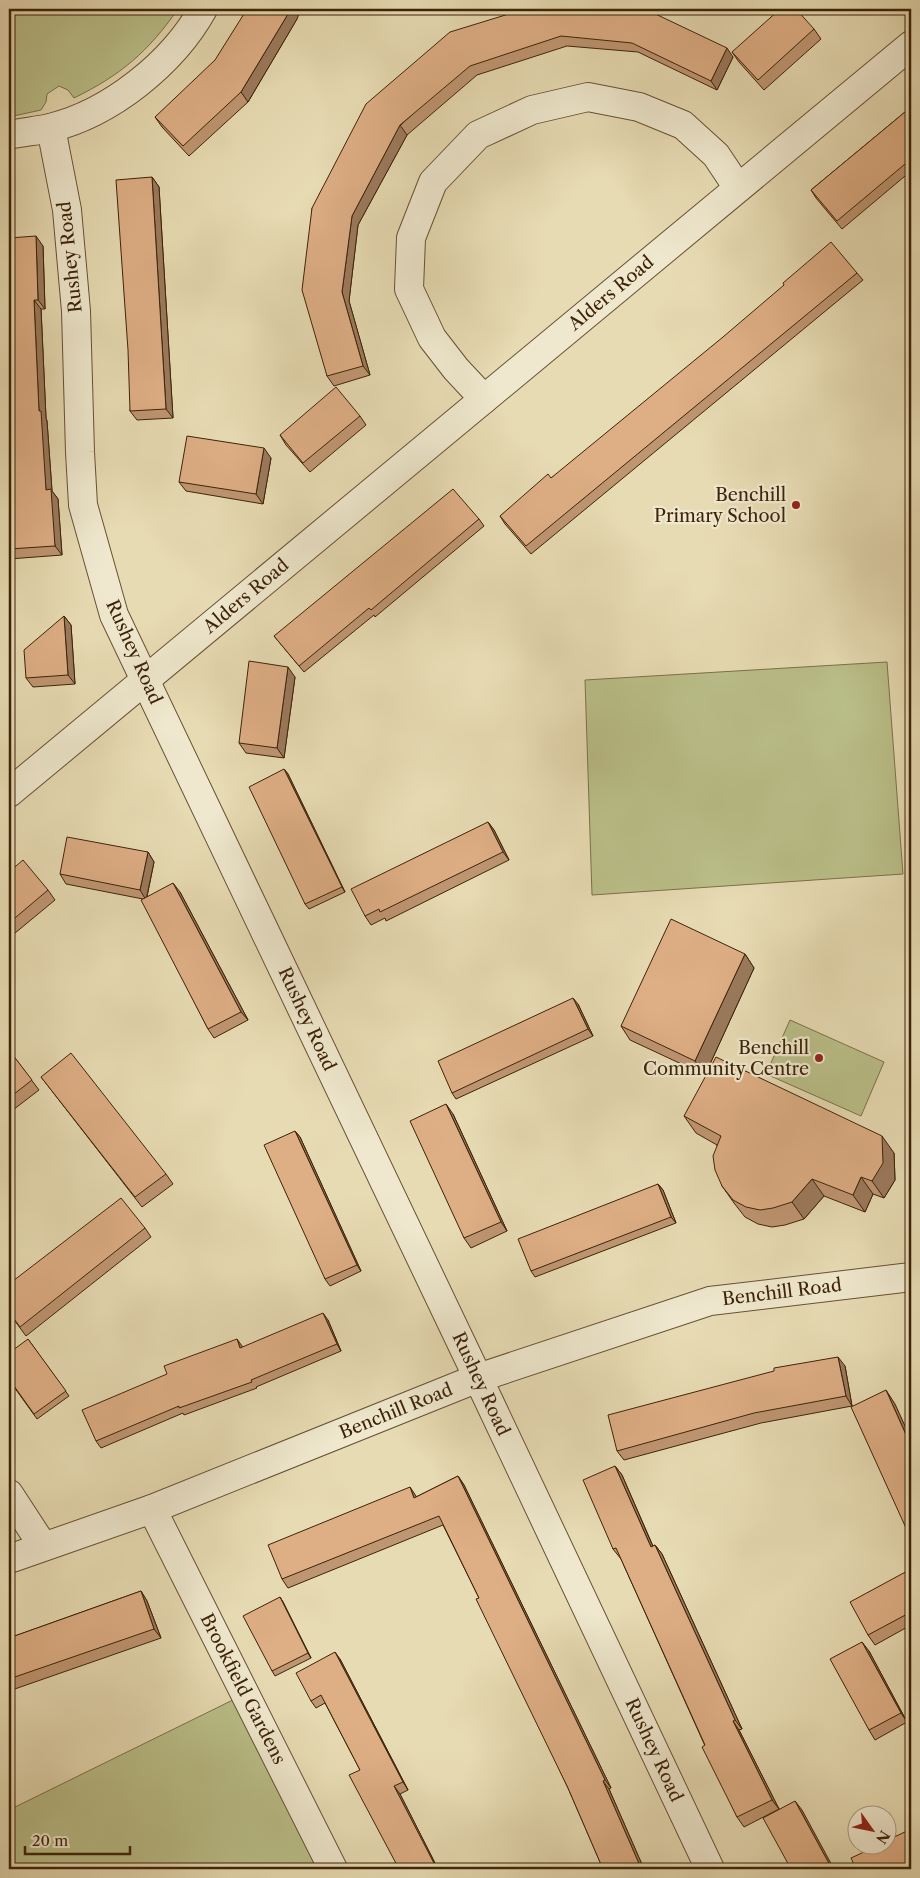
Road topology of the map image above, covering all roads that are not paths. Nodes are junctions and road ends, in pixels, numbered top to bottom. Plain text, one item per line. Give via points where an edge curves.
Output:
1 (203, 9) edge
2 (911, 46) edge
3 (51, 128) junction
4 (9, 135) edge
5 (738, 188) junction
6 (484, 399) junction
7 (146, 679) junction
8 (9, 793) edge
9 (911, 1277) edge
10 (478, 1378) junction
11 (9, 1494) edge
12 (152, 1509) junction
13 (43, 1546) junction
14 (9, 1559) edge
15 (333, 1869) edge
16 (710, 1869) edge

1 - 3 street via 192,29 136,85 110,103
2 - 5 street, Alders Road
3 - 4 street
3 - 7 street, Rushey Road via 66,210 76,311 83,505 114,615
5 - 6 street, Alders Road
5 - 6 street via 716,155 683,125 639,107 588,97 532,110 478,135 433,182 411,238 409,289 432,338
6 - 7 street, Alders Road
7 - 8 street, Alders Road
7 - 10 street, Rushey Road
9 - 10 street, Benchill Road via 710,1301
10 - 12 street, Benchill Road
10 - 16 street, Rushey Road
11 - 13 street
12 - 13 street, Benchill Road
12 - 15 street, Brookfield Gardens
13 - 14 street, Benchill Road

